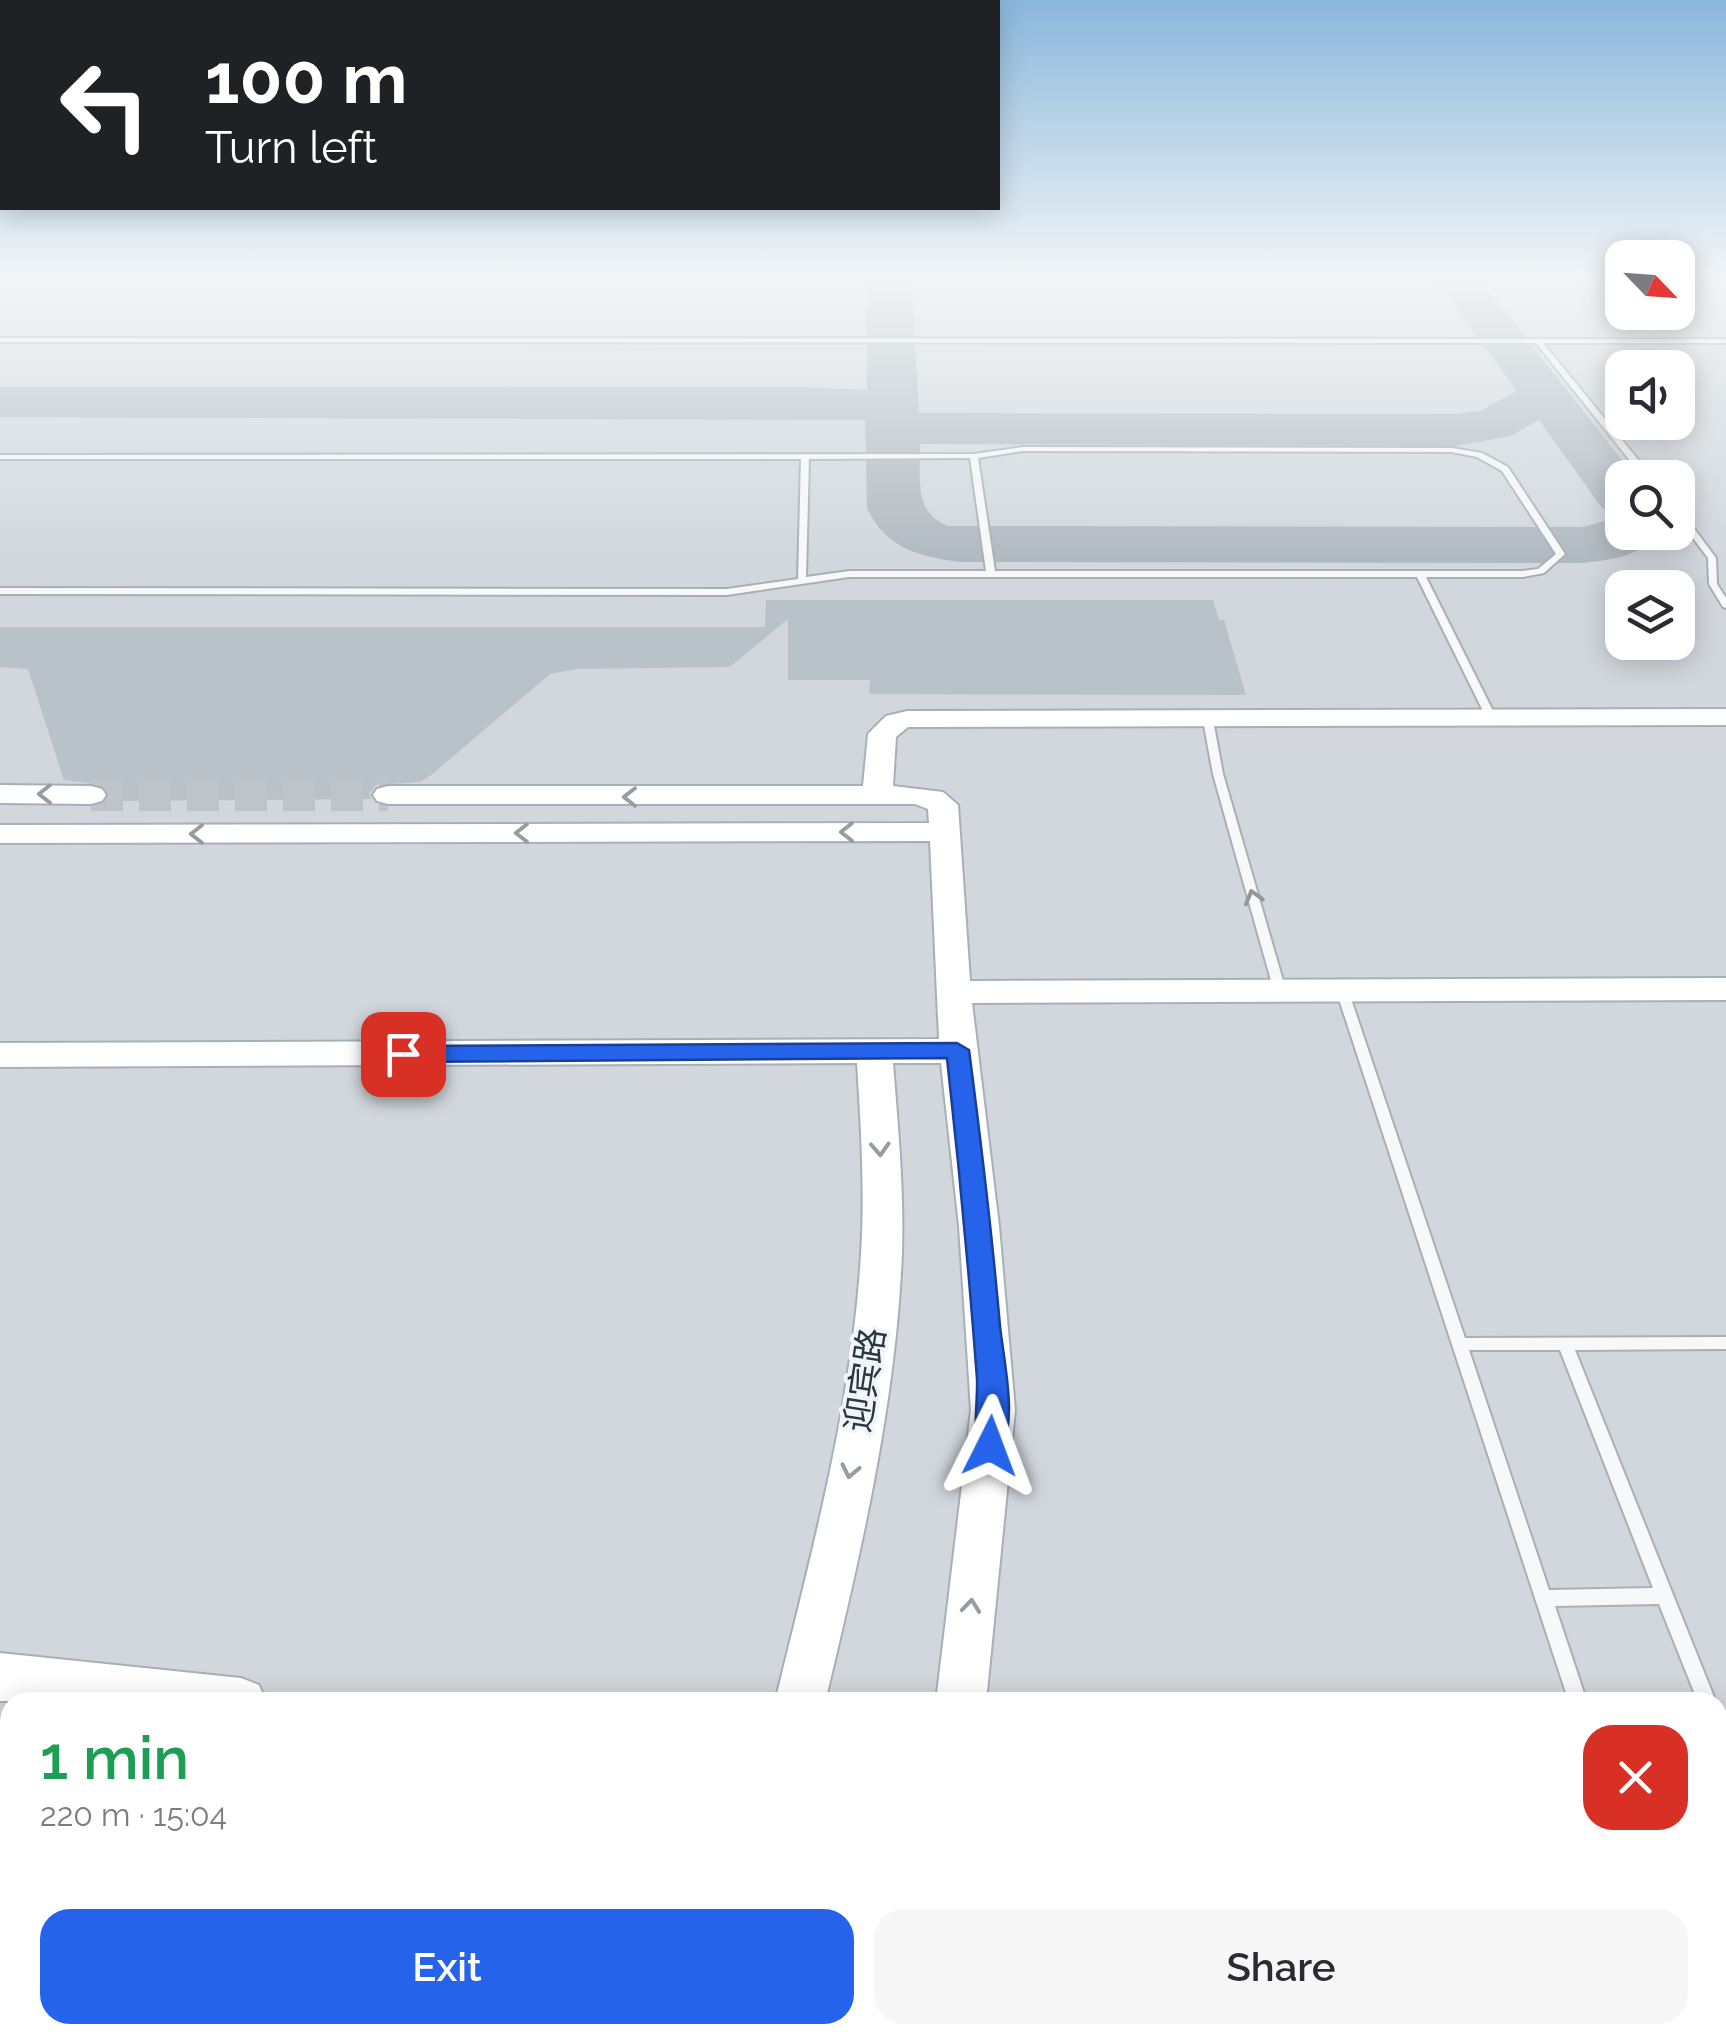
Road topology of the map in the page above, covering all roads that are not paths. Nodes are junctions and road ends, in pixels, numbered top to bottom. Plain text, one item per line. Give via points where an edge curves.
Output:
1 (1562, 371) edge
2 (804, 456) junction
3 (974, 456) junction
4 (0, 457) edge
5 (1634, 460) edge
6 (1695, 536) edge
7 (991, 574) junction
8 (1420, 574) junction
9 (802, 578) junction
10 (0, 591) edge
11 (1726, 605) edge
12 (1726, 717) edge
13 (1208, 720) junction
14 (1492, 720) junction
15 (0, 794) edge
16 (90, 795) tunnel mouth
17 (388, 796) tunnel mouth
18 (877, 796) junction
19 (944, 832) junction
20 (0, 834) edge
21 (1726, 989) edge
22 (1342, 990) junction
23 (1280, 991) junction
24 (954, 992) junction
25 (957, 1050) junction
26 (874, 1052) junction
27 (0, 1056) edge
28 (1726, 1343) edge
29 (1460, 1344) junction
30 (1564, 1344) junction
31 (1665, 1596) junction
32 (1543, 1598) junction
33 (0, 1677) edge
34 (137, 1692) edge
35 (802, 1692) edge
36 (961, 1692) edge
37 (1575, 1692) edge
38 (1703, 1692) edge

1 - 5 lane
2 - 3 lane
2 - 4 lane
2 - 9 lane
3 - 7 lane
3 - 8 lane via 1023,450 1452,450 1504,469 1561,554 1541,571 1524,574
6 - 11 lane via 1712,558 1713,584
7 - 8 lane
7 - 9 lane
8 - 14 lane
9 - 10 lane via 727,592
12 - 14 street
13 - 14 street
13 - 18 street via 907,719 882,734
23 -> 13 lane
16 -> 15 street
18 -> 17 street
18 - 19 street via 939,800
19 -> 20 street
19 - 24 street
21 - 22 street
22 - 23 street
22 - 29 lane
23 - 24 street
24 - 25 street
25 - 26 street
36 -> 25 street via 994,1410
26 - 27 street
26 -> 35 street, 迎宾路 via 883,1191 875,1312 858,1430
28 - 30 lane
29 - 30 lane
29 - 32 lane
30 - 31 lane
31 - 32 lane
31 - 38 lane
32 - 37 lane
33 - 34 street

